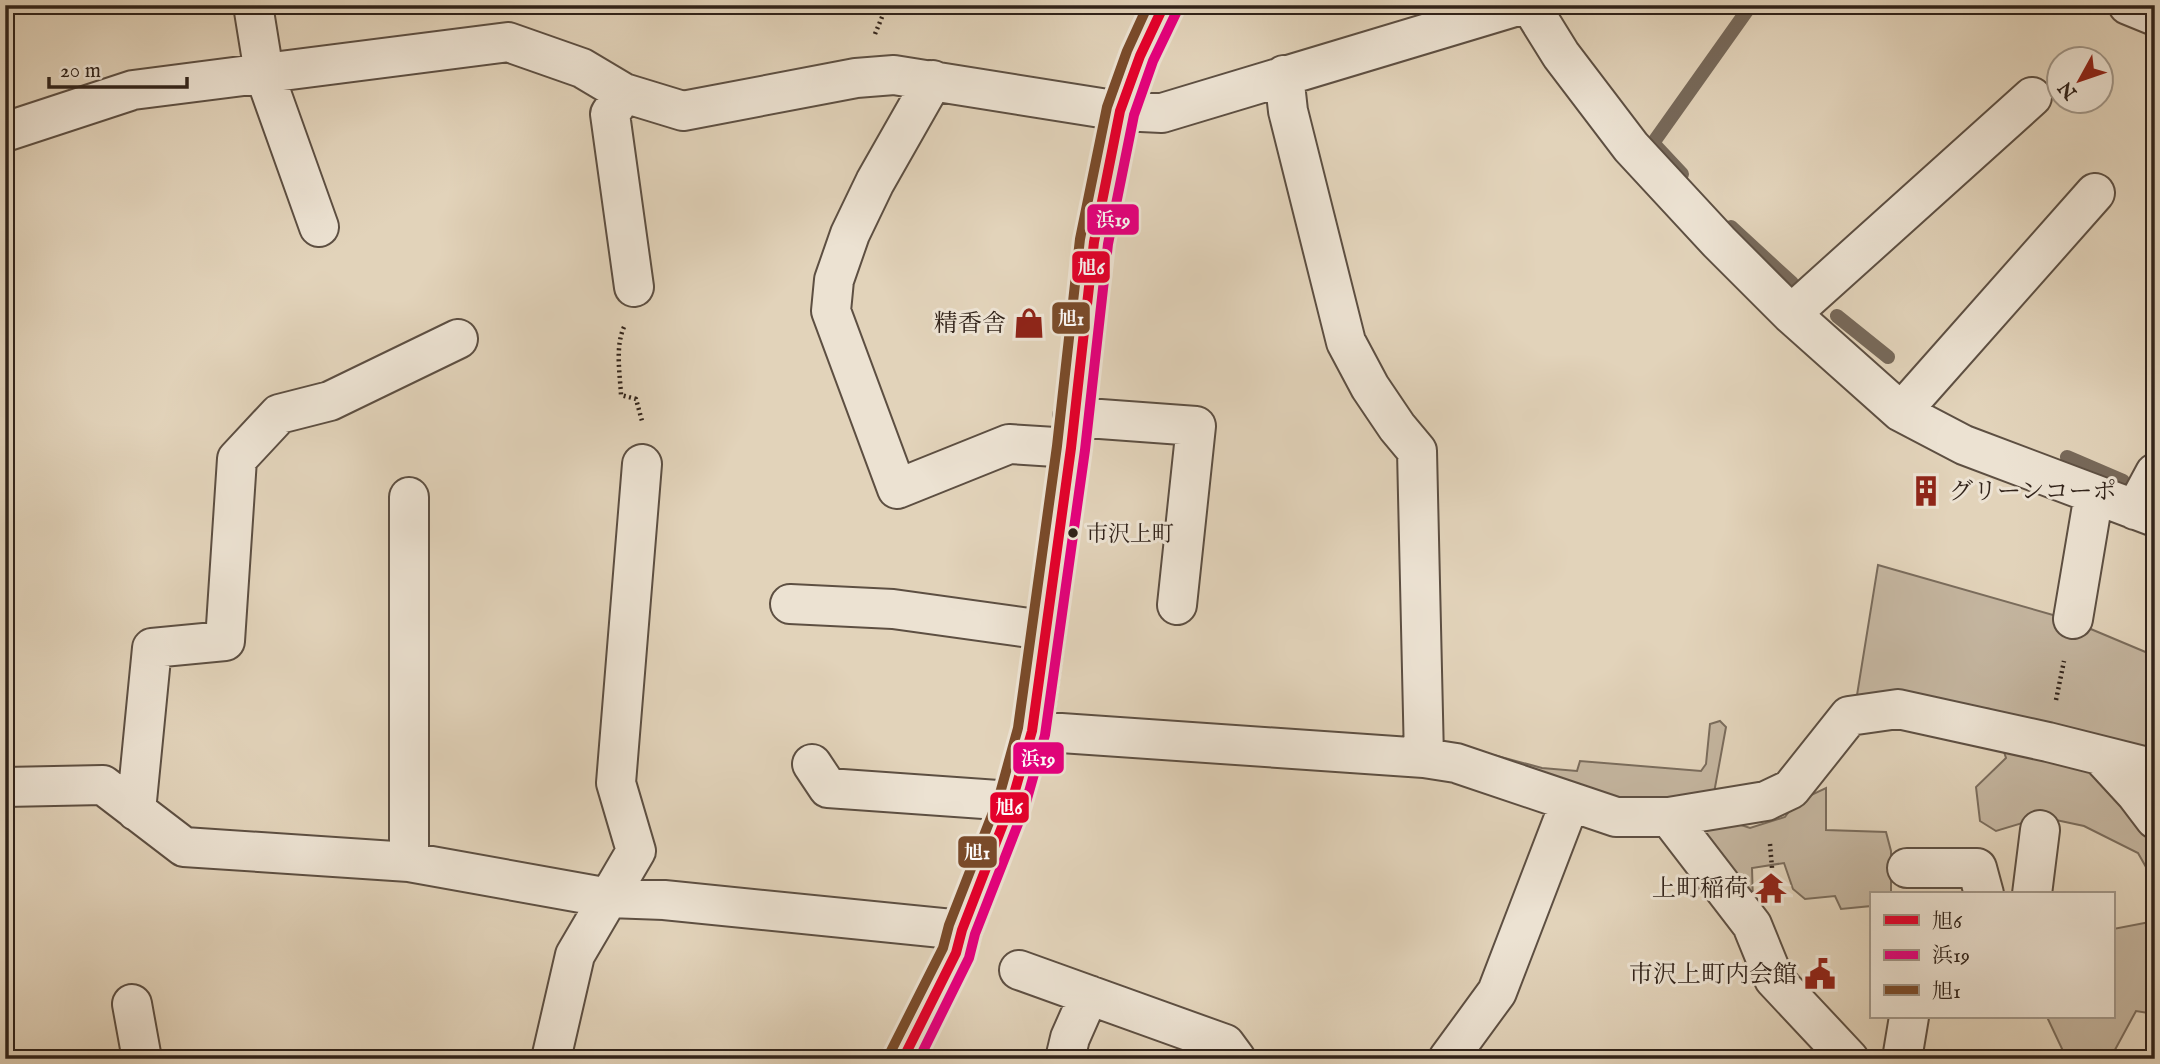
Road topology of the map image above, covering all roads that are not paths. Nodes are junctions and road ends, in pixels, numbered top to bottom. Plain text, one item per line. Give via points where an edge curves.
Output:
1 (253, 5) edge
2 (1164, 5) edge
3 (1521, 5) edge
4 (1531, 5) edge
5 (2128, 5) edge
6 (2155, 16) edge
7 (264, 73) junction
8 (1284, 75) junction
9 (933, 80) junction
10 (624, 93) junction
11 (2032, 97) dead end
12 (1120, 111) junction
13 (5, 132) edge
14 (2095, 193) dead end
15 (319, 227) dead end
16 (634, 286) road end
17 (1791, 314) junction
18 (458, 339) dead end
19 (1901, 412) junction
20 (1072, 433) junction
21 (642, 464) road end
22 (2155, 473) edge
23 (2094, 495) junction
24 (409, 497) dead end
25 (2145, 513) edge
26 (790, 604) dead end
27 (1177, 606) dead end
28 (2073, 619) road end
29 (1044, 630) junction
30 (1032, 731) junction
31 (2102, 757) junction
32 (1424, 758) junction
33 (812, 764) dead end
34 (2155, 769) edge
35 (5, 787) edge
36 (1012, 801) junction
37 (1570, 802) junction
38 (136, 811) junction
39 (1669, 817) junction
40 (2155, 819) edge
41 (2040, 830) dead end
42 (409, 862) junction
43 (1907, 868) dead end
44 (1980, 881) edge
45 (2034, 884) edge
46 (609, 898) junction
47 (962, 930) junction
48 (1019, 970) dead end
49 (1089, 995) junction
50 (132, 1004) dead end
51 (142, 1059) edge
52 (551, 1059) edge
53 (903, 1059) edge
54 (1065, 1059) edge
55 (1236, 1059) edge
56 (1448, 1059) edge
57 (1849, 1059) edge

1 - 7 street
2 - 12 street
3 - 8 street
4 - 17 street via 1561,55 1631,147
5 - 6 street
7 - 10 street via 508,42 582,68
7 - 13 street via 133,90
7 - 15 street
8 - 12 street via 1162,114
8 - 32 street via 1288,111 1346,342 1370,387 1417,451
9 - 10 street via 894,75 856,78 683,111
9 - 12 street
9 - 20 street via 850,234 834,280 831,312 897,489 1009,444
10 - 16 street via 610,114
11 - 17 street
12 - 20 street via 1094,242
14 - 19 street
17 - 19 street
18 - 38 street via 330,401 279,414 237,459 225,641 152,648
19 - 23 street via 1964,445
20 - 27 street via 1196,426
20 - 29 street
21 - 46 street via 616,783 636,851
22 - 25 street
23 - 25 street
23 - 28 street
24 - 42 street
26 - 29 street via 893,609
29 - 30 street
30 - 32 street
30 - 36 street
31 - 34 street
31 - 39 street via 1898,709 1849,716 1791,789 1766,801
31 - 40 street
32 - 37 street via 1456,763
33 - 36 street via 828,788
35 - 38 street via 103,785
36 - 47 street
37 - 39 street via 1616,817
37 - 56 street via 1497,992
38 - 42 street via 184,847
39 - 57 street via 1752,926 1774,979
41 - 45 street
42 - 46 street
43 - 44 street
44 - 45 street
46 - 47 street
46 - 52 street via 575,955
47 - 53 street via 956,953
48 - 49 street
49 - 54 street
49 - 55 street via 1225,1044
50 - 51 street

